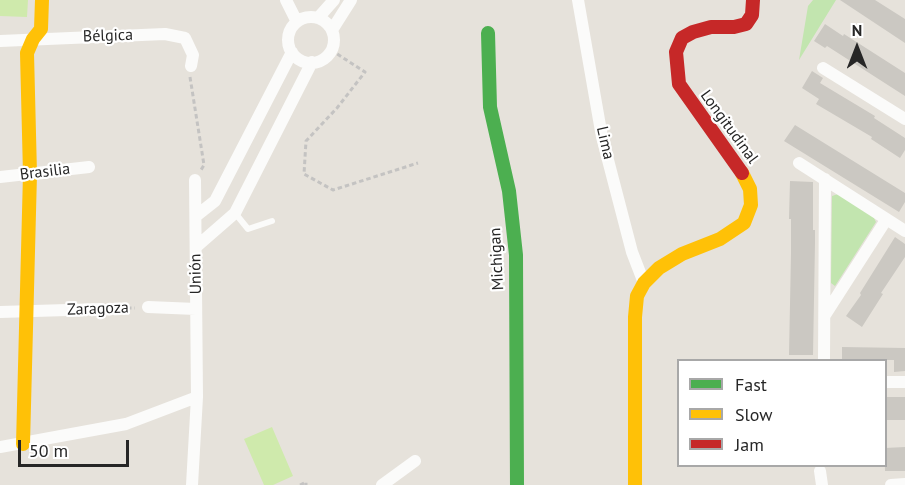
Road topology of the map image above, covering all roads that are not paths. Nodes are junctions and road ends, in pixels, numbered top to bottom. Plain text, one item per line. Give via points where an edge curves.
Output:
1 (42, 0) edge
2 (286, 0) edge
3 (334, 0) edge
4 (351, 0) edge
5 (578, 0) edge
6 (753, 0) edge
7 (318, 18) junction
8 (297, 22) junction
9 (332, 30) junction
10 (488, 33) dead end
11 (33, 39) junction
12 (0, 41) edge
13 (292, 52) junction
14 (312, 62) junction
15 (191, 66) road end
16 (823, 68) dead end
17 (905, 119) edge
18 (243, 147) junction
19 (264, 157) junction
20 (799, 163) dead end
21 (89, 167) dead end
22 (30, 174) junction
23 (0, 177) edge
24 (825, 179) junction
25 (195, 180) road end
26 (215, 201) junction
27 (235, 213) junction
28 (196, 216) junction
29 (886, 220) junction
30 (272, 221) dead end
31 (905, 231) edge
32 (196, 247) junction
33 (644, 283) junction
34 (148, 307) road end
35 (101, 309) road end
36 (196, 309) junction
37 (26, 311) junction
38 (0, 312) edge
39 (824, 316) junction
40 (824, 359) edge
41 (887, 382) edge
42 (905, 382) edge
43 (197, 397) junction
44 (23, 444) junction
45 (2, 448) edge
46 (415, 461) dead end
47 (820, 471) dead end
48 (905, 484) edge
49 (192, 485) edge
50 (382, 485) edge
51 (517, 485) edge
52 (635, 485) edge
53 (822, 485) edge
54 (891, 485) edge

1 - 11 street via 41,29
2 - 8 street
3 - 7 street
4 - 9 street
5 - 33 street, Lima via 602,138
6 - 33 street, Longitudinal via 752,15 746,24 693,32 682,38 676,52 679,84 741,171 750,189 751,205 744,223 659,268
7 - 8 street via 307,17
7 - 9 street
8 - 13 street via 289,32
9 - 14 street via 334,43 329,54
10 - 51 street, Michigan via 490,107 509,191 516,255
11 - 12 street, Bélgica
11 - 15 street, Bélgica via 165,34 185,38 193,55
11 - 22 street via 27,53
13 - 14 street via 306,63
13 - 18 street
14 - 19 street
16 - 17 street
18 - 19 street
18 - 26 street
19 - 27 street
20 - 24 street
21 - 22 street, Brasilia
22 - 23 street, Brasilia
22 - 37 street
24 - 29 street
24 - 39 street
25 - 28 street, Unión
26 - 27 street
26 - 28 street
27 - 30 lane via 248,229
27 - 32 street
28 - 32 street, Unión
29 - 31 street
29 - 39 street
32 - 36 street, Unión
33 - 52 street via 637,296 635,317
34 - 36 street, Zaragoza
35 - 37 street, Zaragoza
36 - 43 street, Unión
37 - 38 street, Zaragoza
37 - 44 street
39 - 40 street
41 - 42 street
43 - 44 street via 126,424
43 - 49 street, Unión
44 - 45 street
46 - 50 street
47 - 53 street
48 - 54 street

